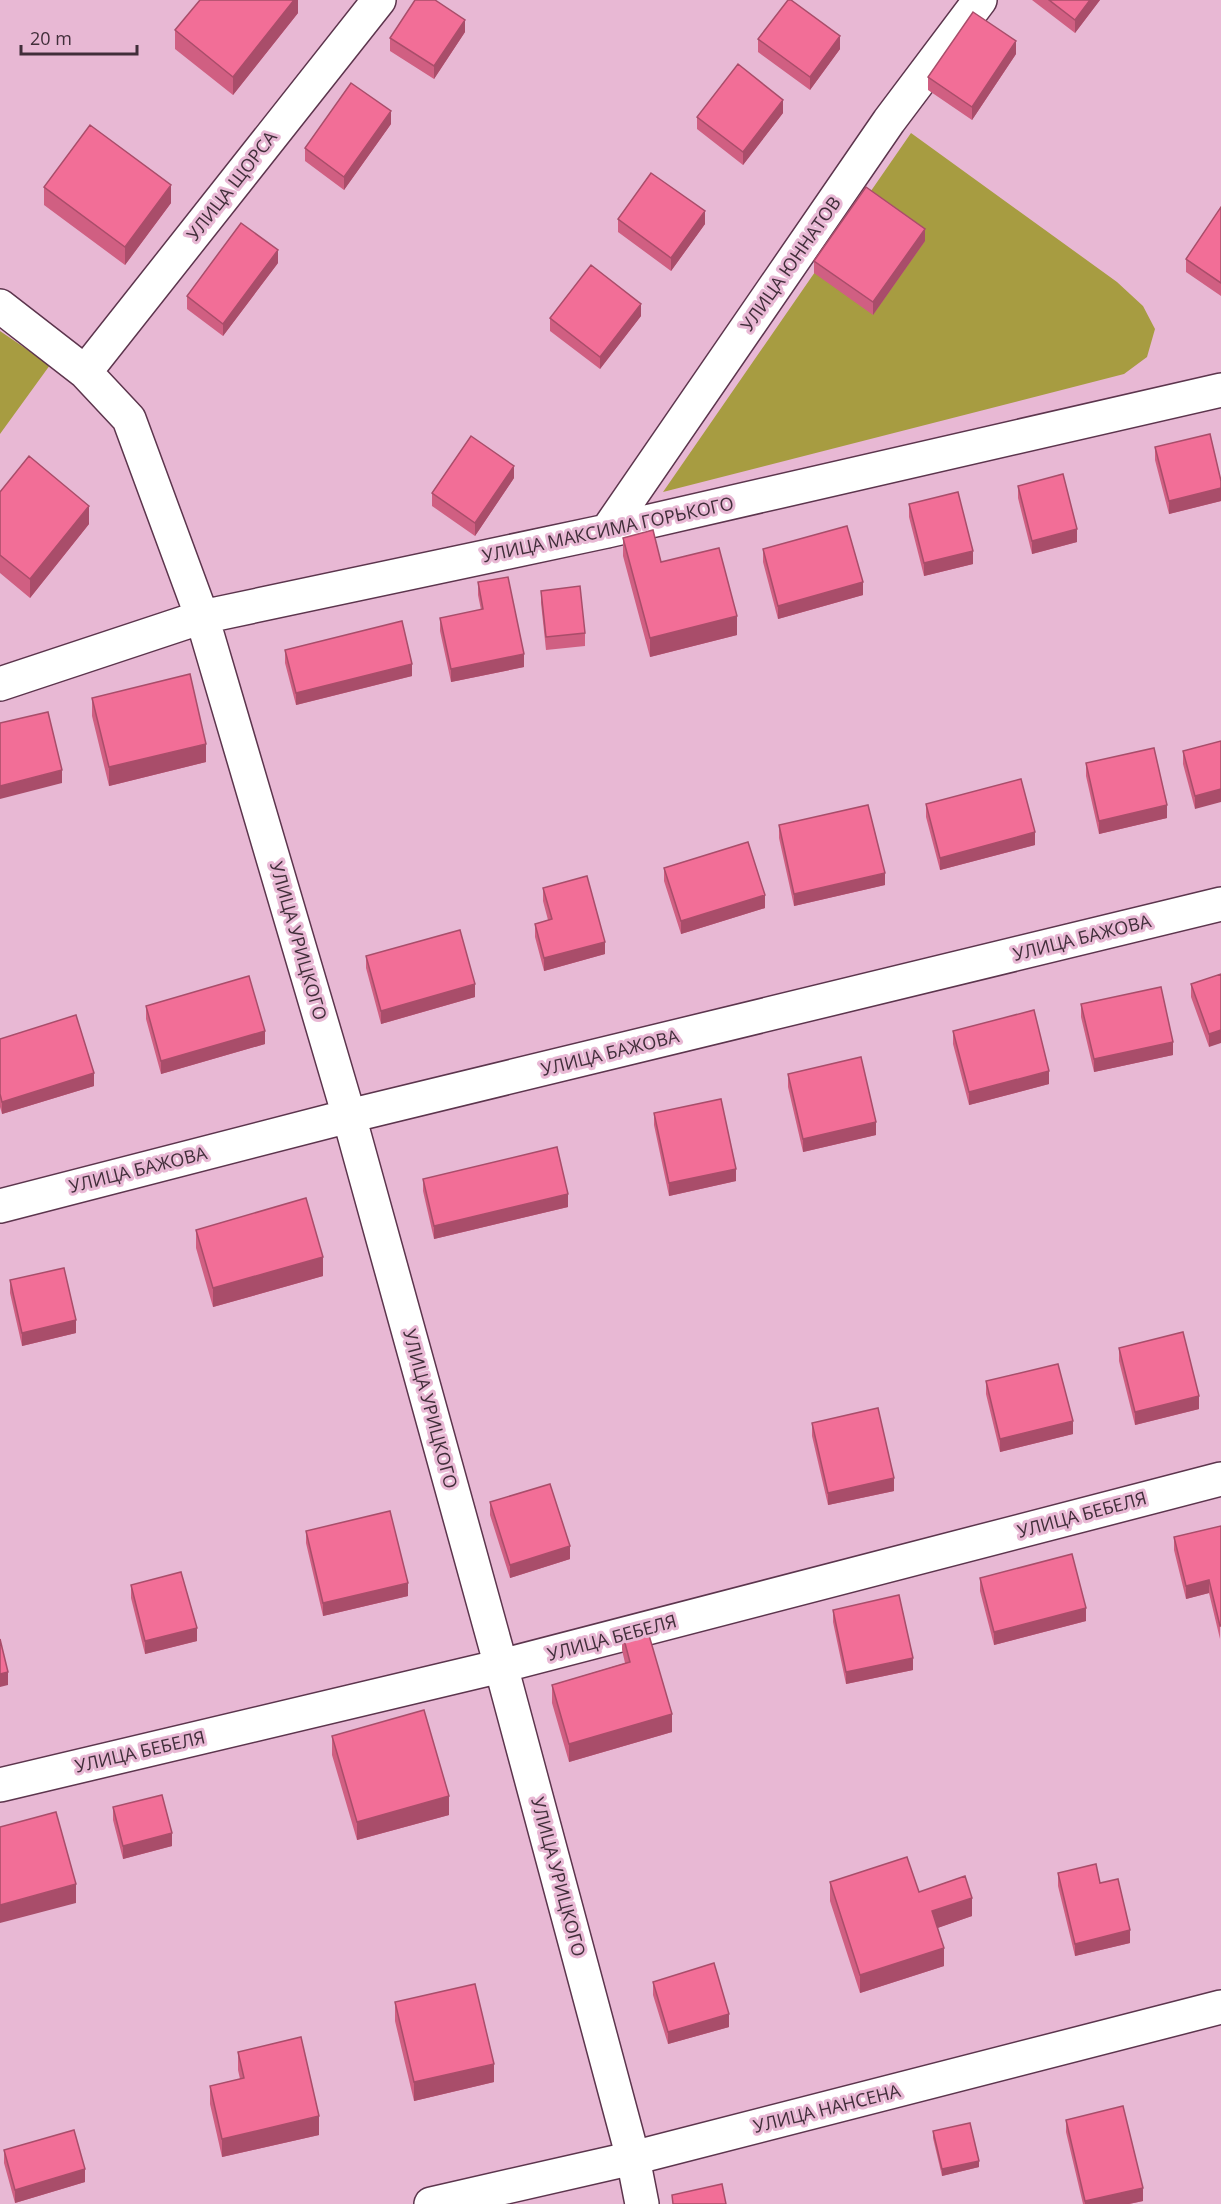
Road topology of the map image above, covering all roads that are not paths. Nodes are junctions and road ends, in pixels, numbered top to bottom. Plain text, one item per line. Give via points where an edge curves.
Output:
1 (379, 0) edge
2 (980, 0) edge
3 (0, 306) edge
4 (85, 372) junction
5 (1221, 390) edge
6 (606, 531) junction
7 (202, 617) junction
8 (0, 684) edge
9 (1221, 904) edge
10 (349, 1116) junction
11 (0, 1206) edge
12 (1221, 1479) edge
13 (501, 1666) junction
14 (0, 1785) edge
15 (1221, 2007) edge
16 (633, 2158) junction
17 (431, 2204) edge
18 (642, 2204) edge

1 - 4 street, УЛИЦА ЩОРСА
2 - 6 street, УЛИЦА ЮННАТОВ via 889,121
3 - 4 street, УЛИЦА УРИЦКОГО
4 - 7 street, УЛИЦА УРИЦКОГО via 129,419
5 - 6 street, УЛИЦА МАКСИМА ГОРЬКОГО
6 - 7 street, УЛИЦА МАКСИМА ГОРЬКОГО
7 - 8 street, УЛИЦА МАКСИМА ГОРЬКОГО
7 - 10 street, УЛИЦА УРИЦКОГО
9 - 10 street, УЛИЦА БАЖОВА
10 - 11 street, УЛИЦА БАЖОВА
10 - 13 street, УЛИЦА УРИЦКОГО
12 - 13 street, УЛИЦА БЕБЕЛЯ
13 - 14 street, УЛИЦА БЕБЕЛЯ
13 - 16 street, УЛИЦА УРИЦКОГО
15 - 16 street, УЛИЦА НАНСЕНА
16 - 17 street, УЛИЦА НАНСЕНА
16 - 18 street, УЛИЦА УРИЦКОГО

